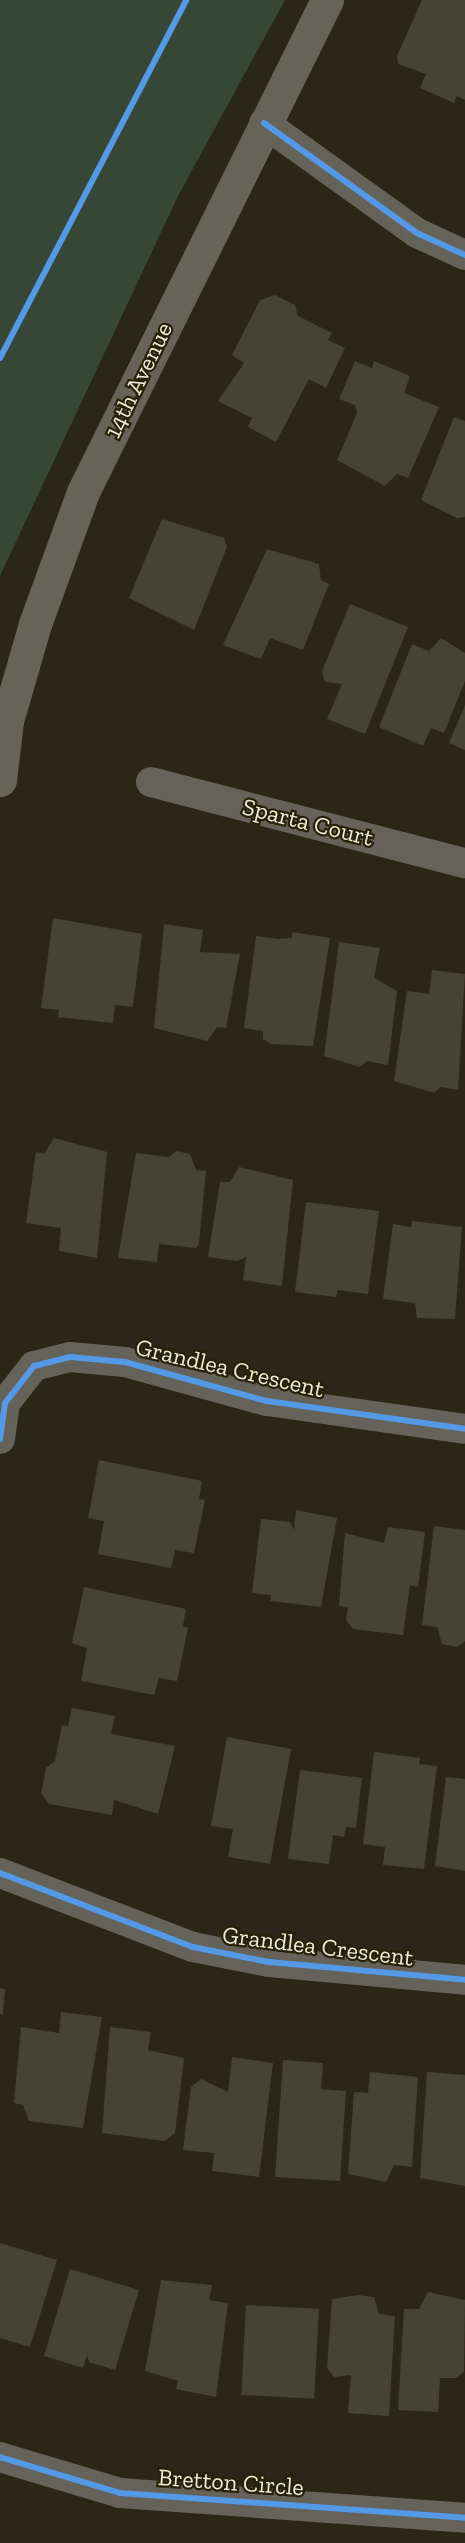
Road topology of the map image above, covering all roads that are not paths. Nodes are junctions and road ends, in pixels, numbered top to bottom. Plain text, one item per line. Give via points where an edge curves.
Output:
1 (327, 0) edge
2 (264, 123) junction
3 (465, 255) edge
4 (0, 780) edge
5 (151, 782) dead end
6 (465, 863) edge
7 (465, 1430) edge
8 (0, 1439) edge
9 (0, 1873) edge
10 (465, 1980) edge
11 (0, 2457) edge
12 (465, 2518) edge

1 - 2 main road, 14th Avenue
2 - 3 street via 417,233
2 - 4 main road, 14th Avenue via 83,492 32,635 7,721
5 - 6 street, Sparta Court
7 - 8 street, Grandlea Crescent via 267,1401 125,1362 70,1357 34,1366 5,1403
9 - 10 street, Grandlea Crescent via 193,1947 269,1962
11 - 12 street, Bretton Circle via 120,2493

